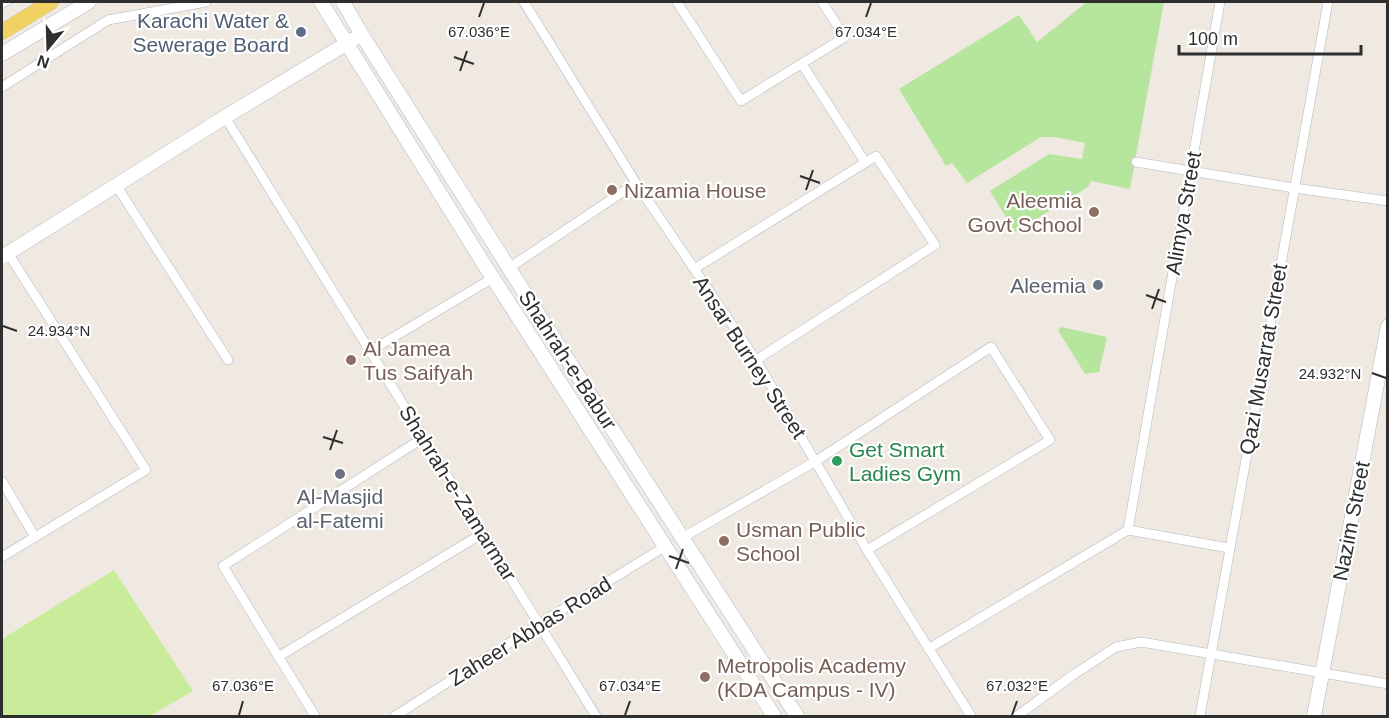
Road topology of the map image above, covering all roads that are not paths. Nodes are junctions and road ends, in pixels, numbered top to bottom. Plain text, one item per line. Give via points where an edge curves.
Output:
1 (9, 2) edge
2 (51, 2) edge
3 (89, 2) edge
4 (206, 2) edge
5 (321, 2) edge
6 (343, 2) edge
7 (524, 2) edge
8 (677, 2) edge
9 (822, 2) edge
10 (1220, 2) edge
11 (1328, 2) edge
12 (2, 6) edge
13 (2, 32) edge
14 (362, 34) junction
15 (348, 44) junction
16 (2, 54) edge
17 (802, 64) junction
18 (2, 87) edge
19 (225, 117) junction
20 (865, 162) junction
21 (1136, 162) dead end
22 (1191, 171) junction
23 (636, 183) junction
24 (116, 185) junction
25 (1294, 188) junction
26 (1388, 201) edge
27 (5, 255) edge
28 (509, 268) junction
29 (694, 269) junction
30 (494, 278) junction
31 (1388, 326) edge
32 (370, 351) junction
33 (228, 360) dead end
34 (756, 360) junction
35 (423, 438) junction
36 (816, 461) junction
37 (2, 481) edge
38 (657, 499) junction
39 (639, 508) junction
40 (1128, 530) junction
41 (483, 533) junction
42 (35, 537) junction
43 (682, 538) junction
44 (664, 547) junction
45 (1229, 548) junction
46 (867, 550) junction
47 (2, 557) edge
48 (539, 624) junction
49 (928, 649) junction
50 (1210, 653) junction
51 (278, 657) junction
52 (1322, 674) junction
53 (1388, 684) edge
54 (315, 717) edge
55 (395, 717) edge
56 (596, 717) edge
57 (774, 717) edge
58 (797, 717) edge
59 (971, 717) edge
60 (1017, 717) edge
61 (1200, 717) edge
62 (1314, 717) edge

1 - 12 lane
2 - 13 main road
3 - 16 main road
4 - 18 street via 108,20
5 - 15 main road, Shahrah-e-Babur
6 - 14 main road, Shahrah-e-Babur
7 - 23 street, Ansar Burney Street
8 - 17 street via 741,101
9 - 17 street via 845,37
10 - 22 street, Alimya Street
11 - 25 street, Qazi Musarrat Street
14 - 15 main road
14 - 28 main road, Shahrah-e-Babur
15 - 19 main road
15 - 30 main road, Shahrah-e-Babur
17 - 20 street
19 - 24 main road
19 - 32 street, Shahrah-e-Zamarmar
20 - 29 street
20 - 34 street via 876,156 935,245
21 - 22 street
22 - 25 street
22 - 40 street, Alimya Street
23 - 28 street
23 - 29 street, Ansar Burney Street
24 - 27 main road
24 - 33 street
25 - 26 street
25 - 45 street, Qazi Musarrat Street
27 - 42 street via 146,470
28 - 38 main road, Shahrah-e-Babur
29 - 34 street, Ansar Burney Street
30 - 32 street
30 - 39 main road, Shahrah-e-Babur
31 - 52 main road, Nazim Street
32 - 35 street, Shahrah-e-Zamarmar
34 - 36 street, Ansar Burney Street
35 - 41 street, Shahrah-e-Zamarmar
35 - 51 street via 223,566
36 - 43 street
36 - 46 street, Ansar Burney Street
36 - 46 street via 991,347 1050,440
37 - 42 street
38 - 39 main road
38 - 43 main road, Shahrah-e-Babur
39 - 44 main road, Shahrah-e-Babur
40 - 45 street
40 - 49 street
41 - 48 street, Shahrah-e-Zamarmar
41 - 51 street
42 - 47 street
43 - 58 main road, Shahrah-e-Babur
44 - 48 street, Zaheer Abbas Road
44 - 57 main road, Shahrah-e-Babur
45 - 50 street, Qazi Musarrat Street
46 - 49 street, Ansar Burney Street
48 - 55 street, Zaheer Abbas Road
48 - 56 street, Shahrah-e-Zamarmar
49 - 59 street, Ansar Burney Street
50 - 52 street
50 - 60 street via 1141,642 1116,647
50 - 61 street, Qazi Musarrat Street
51 - 54 street
52 - 53 street
52 - 62 main road, Nazim Street

